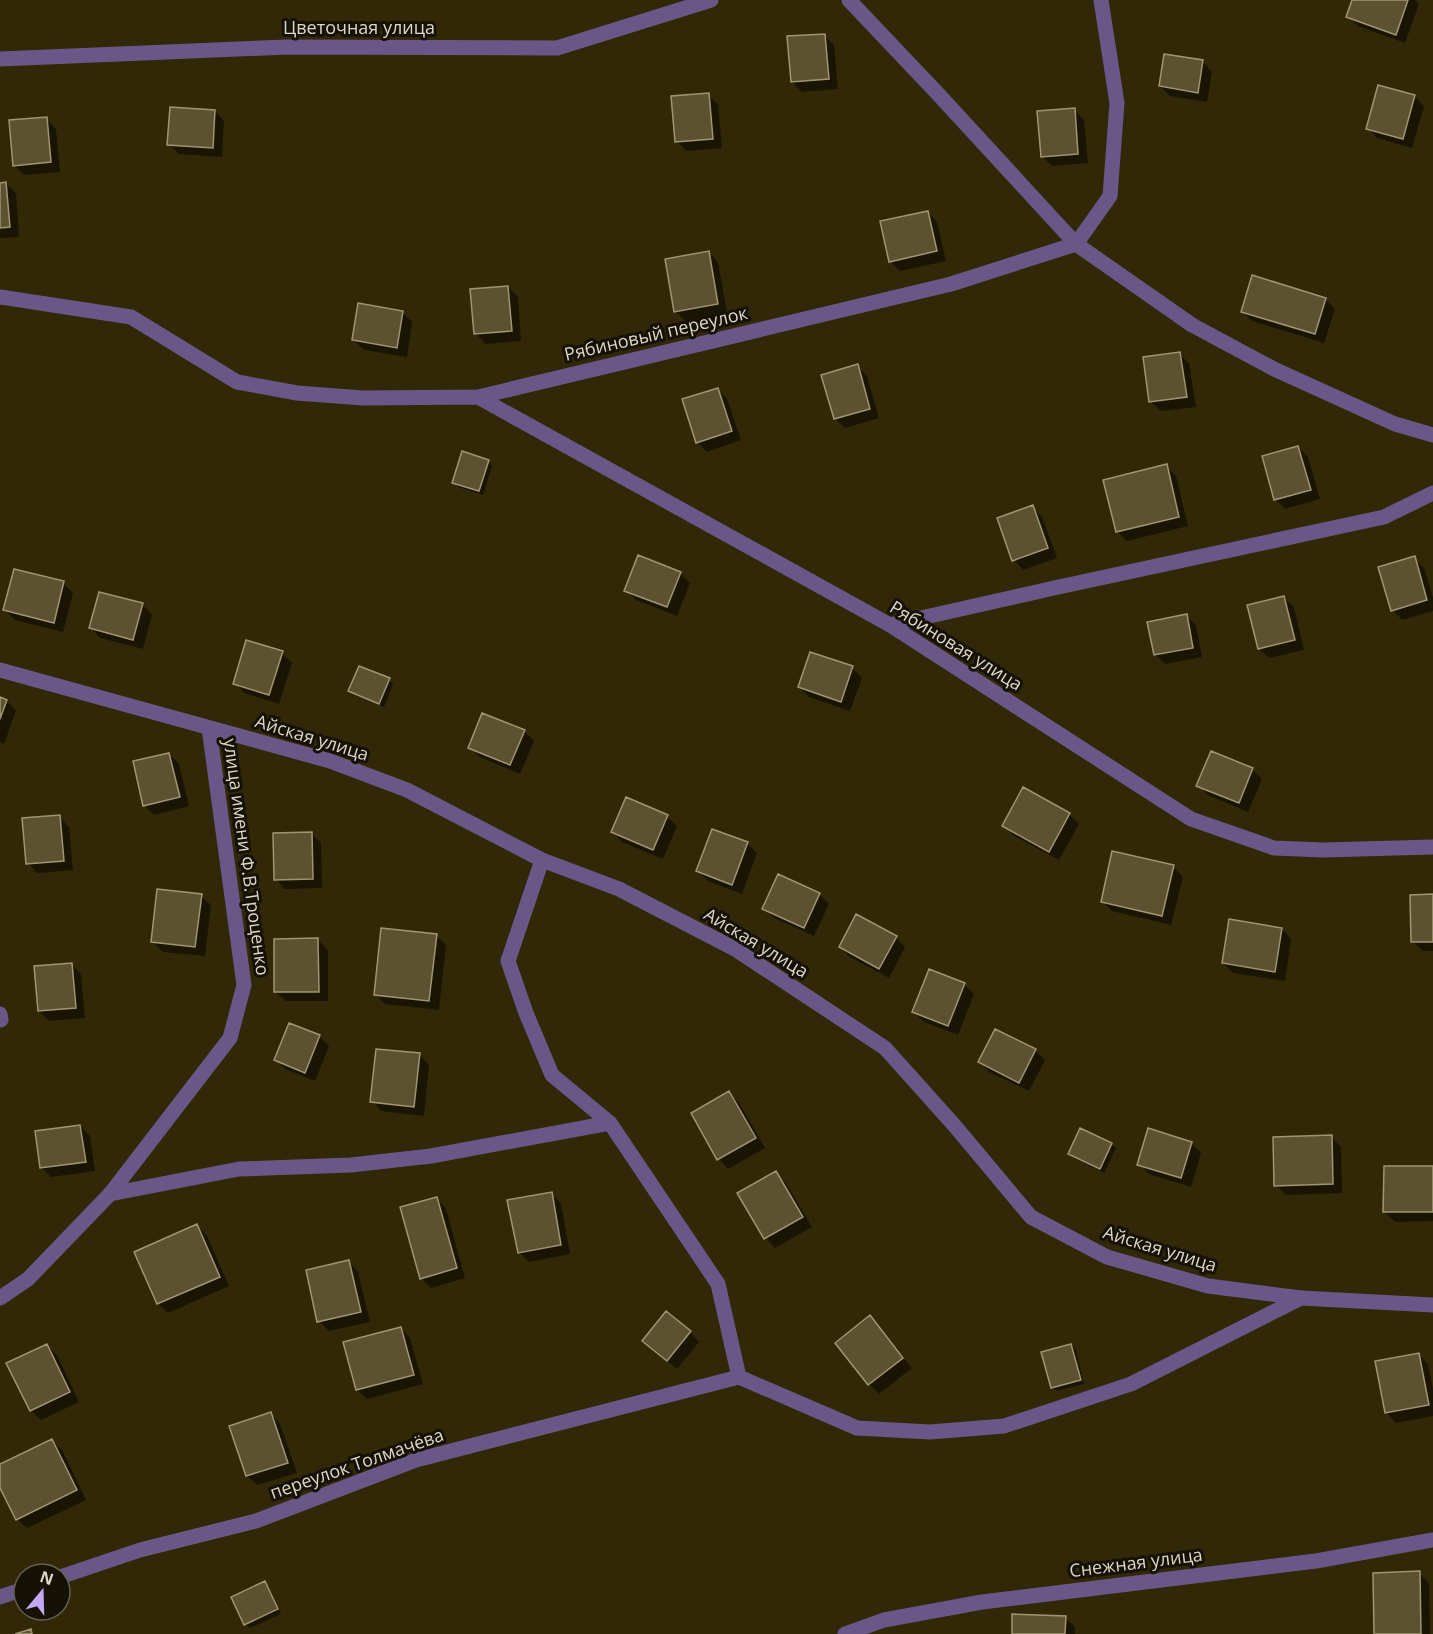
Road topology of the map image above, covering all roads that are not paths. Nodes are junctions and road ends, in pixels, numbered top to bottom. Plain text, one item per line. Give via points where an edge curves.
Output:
1 (711, 0) edge
2 (849, 0) edge
3 (1101, 0) edge
4 (0, 59) edge
5 (1076, 244) junction
6 (0, 297) edge
7 (478, 397) junction
8 (1433, 435) edge
9 (1433, 493) edge
10 (890, 625) junction
11 (0, 670) edge
12 (209, 728) junction
13 (1433, 847) edge
14 (542, 860) junction
15 (610, 1123) junction
16 (110, 1194) junction
17 (0, 1298) edge
18 (1301, 1298) junction
19 (1433, 1305) edge
20 (739, 1377) junction
21 (1433, 1540) edge
22 (72, 1573) edge
23 (845, 1634) edge

1 - 4 street, Цветочная улица via 557,48 287,47
2 - 5 street
3 - 5 street via 1118,103 1110,196
5 - 7 street, Рябиновый переулок via 951,284
5 - 8 street via 1192,325 1223,342 1395,424
6 - 7 street, Рябиновый переулок via 131,317 237,382 297,393 363,398
7 - 10 street, Рябиновая улица
9 - 10 street via 1384,517
10 - 13 street, Рябиновая улица via 1191,819 1274,848
11 - 12 street, Айская улица
12 - 14 street, Айская улица via 330,761 407,790
12 - 16 street, улица имени Ф.В.Троценко via 244,985 230,1038
14 - 15 street via 508,961 552,1075
14 - 18 street, Айская улица via 619,889 735,949 885,1048 1031,1217 1107,1257 1208,1286
15 - 16 street via 431,1156 351,1165 238,1169
15 - 20 street via 718,1284
16 - 17 street, улица имени Ф.В.Троценко via 28,1279
18 - 19 street, Айская улица
18 - 20 street via 1131,1384 1004,1426 930,1432 858,1428
20 - 22 street, переулок Толмачёва via 416,1460 256,1521 140,1550
21 - 23 street, Снежная улица via 1316,1560 982,1602 884,1620

